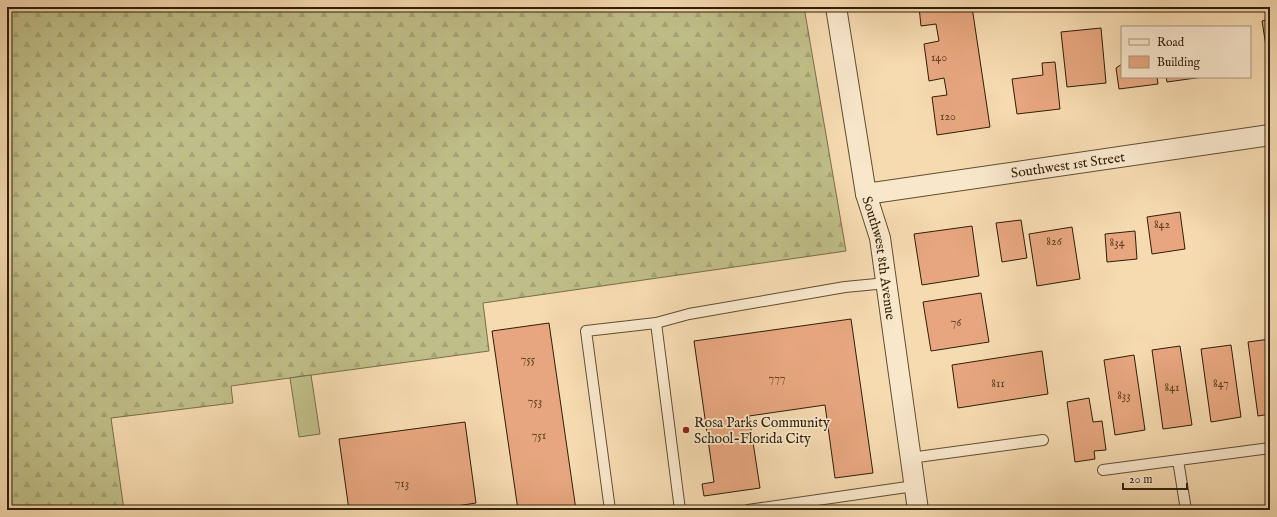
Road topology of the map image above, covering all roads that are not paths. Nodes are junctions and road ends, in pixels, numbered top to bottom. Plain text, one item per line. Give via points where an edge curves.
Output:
1 (836, 7) edge
2 (1270, 134) edge
3 (866, 194) junction
4 (887, 283) junction
5 (656, 323) junction
6 (1042, 440) dead end
7 (1270, 448) edge
8 (910, 458) junction
9 (1178, 460) junction
10 (1103, 470) dead end
11 (914, 486) junction
12 (610, 510) edge
13 (680, 510) edge
14 (748, 510) edge
15 (918, 510) edge
16 (1186, 510) edge

1 - 3 street, Southwest 8th Avenue
2 - 3 street, Southwest 1st Street
3 - 4 street, Southwest 8th Avenue via 880,238
4 - 5 lane via 845,287 696,313
4 - 8 street, Southwest 8th Avenue
5 - 12 lane via 586,331
5 - 13 lane
6 - 8 lane
7 - 9 lane
8 - 11 street, Southwest 8th Avenue
9 - 10 lane
9 - 16 lane
11 - 14 lane
11 - 15 street, Southwest 8th Avenue

